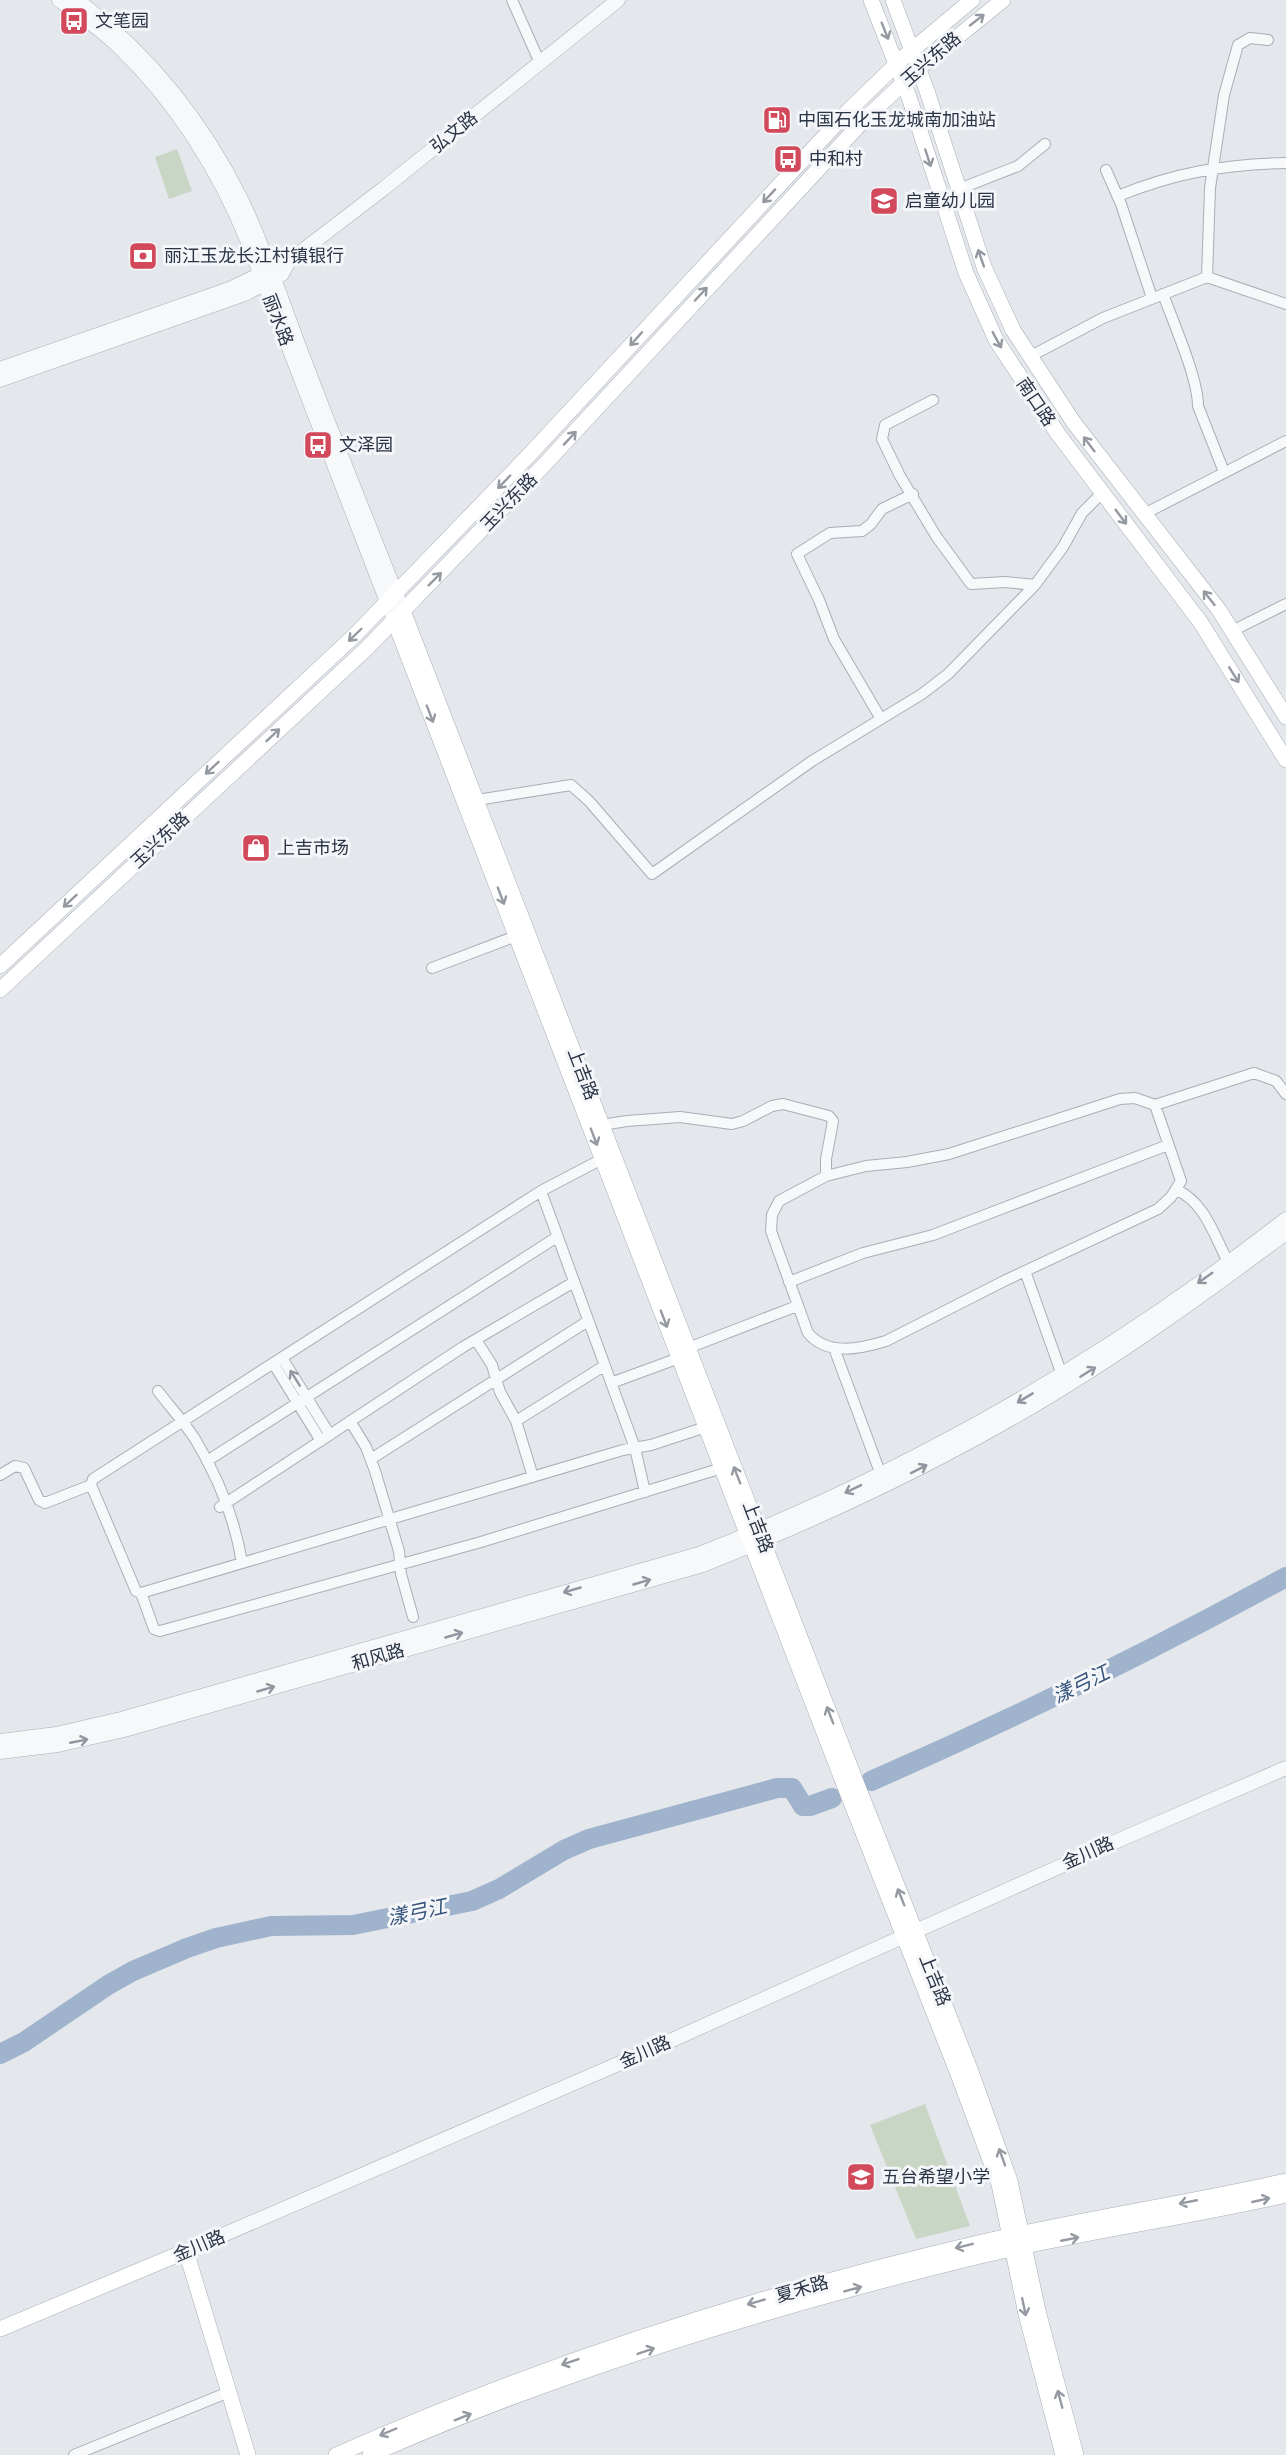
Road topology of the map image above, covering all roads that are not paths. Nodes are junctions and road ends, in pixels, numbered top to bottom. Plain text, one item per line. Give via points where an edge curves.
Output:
1 (59, 0) edge
2 (77, 0) edge
3 (513, 0) edge
4 (618, 0) edge
5 (871, 0) edge
6 (892, 0) edge
7 (972, 0) edge
8 (1003, 0) edge
9 (1268, 40) dead end
10 (912, 49) junction
11 (540, 63) junction
12 (897, 63) junction
13 (919, 68) junction
14 (903, 82) junction
15 (1045, 144) dead end
16 (1286, 163) edge
17 (1214, 167) junction
18 (1106, 170) dead end
19 (959, 189) junction
20 (1118, 196) junction
21 (267, 277) junction
22 (1207, 277) junction
23 (1163, 294) junction
24 (1152, 298) junction
25 (1286, 304) edge
26 (1029, 357) junction
27 (0, 369) edge
28 (0, 380) edge
29 (933, 400) dead end
30 (1286, 441) edge
31 (1224, 472) junction
32 (1102, 493) junction
33 (912, 495) junction
34 (1144, 514) junction
35 (1035, 585) junction
36 (391, 598) junction
37 (1286, 604) edge
38 (398, 616) junction
39 (1232, 631) junction
40 (1286, 717) edge
41 (881, 719) junction
42 (1286, 760) edge
43 (477, 800) junction
44 (516, 936) junction
45 (0, 966) edge
46 (432, 968) dead end
47 (0, 990) edge
48 (1286, 1094) edge
49 (1155, 1105) junction
50 (602, 1125) junction
51 (1168, 1145) junction
52 (602, 1159) junction
53 (826, 1176) junction
54 (1176, 1190) junction
55 (541, 1191) junction
56 (1286, 1219) edge
57 (1286, 1233) edge
58 (557, 1236) junction
59 (1228, 1262) junction
60 (1025, 1271) junction
61 (574, 1282) junction
62 (789, 1282) junction
63 (797, 1306) junction
64 (588, 1321) junction
65 (476, 1340) junction
66 (834, 1348) junction
67 (684, 1353) junction
68 (278, 1360) junction
69 (604, 1366) junction
70 (1062, 1375) junction
71 (496, 1379) junction
72 (611, 1383) junction
73 (158, 1391) dead end
74 (302, 1400) junction
75 (350, 1421) junction
76 (516, 1421) junction
77 (181, 1422) junction
78 (706, 1427) junction
79 (326, 1438) junction
80 (635, 1448) junction
81 (371, 1459) junction
82 (207, 1461) junction
83 (722, 1468) junction
84 (0, 1474) edge
85 (881, 1475) junction
86 (533, 1477) junction
87 (91, 1485) junction
88 (645, 1492) junction
89 (223, 1505) junction
90 (390, 1519) junction
91 (754, 1537) junction
92 (242, 1563) junction
93 (400, 1564) junction
94 (141, 1593) junction
95 (413, 1617) dead end
96 (0, 1741) edge
97 (0, 1752) edge
98 (1286, 1768) edge
99 (910, 1934) junction
100 (1286, 2181) edge
101 (1286, 2195) edge
102 (1017, 2242) junction
103 (186, 2251) junction
104 (0, 2329) edge
105 (229, 2392) junction
106 (74, 2455) edge
107 (248, 2455) edge
108 (336, 2455) edge
109 (370, 2455) edge
110 (1064, 2455) edge
111 (1076, 2455) edge

1 - 21 street, 丽水路 via 120,48 178,117 207,159
2 - 21 street, 丽水路 via 127,40 187,110 242,201
3 - 11 street
4 - 11 street, 弘文路
5 -> 12 main road, 南口路
6 - 10 main road, 南口路
7 - 10 main road, 玉兴东路
13 -> 8 main road, 玉兴东路
9 - 17 street via 1250,38 1238,45 1224,95
10 - 12 main road, 玉兴东路
10 - 13 main road, 南口路
11 - 21 street, 弘文路
12 - 14 main road, 南口路
12 -> 36 main road, 玉兴东路
13 - 14 main road, 玉兴东路
13 - 19 main road, 南口路
14 -> 32 main road, 南口路 via 958,252 984,316 1041,409
38 -> 14 main road, 玉兴东路
15 - 19 street via 1018,166
16 - 17 street
17 - 20 street
17 - 22 street
18 - 20 street
26 -> 19 main road, 南口路 via 992,288
20 - 24 street
21 - 27 street, 弘文路
21 - 28 street, 弘文路 via 232,299
21 - 36 street, 丽水路
22 - 23 street
22 - 25 street
23 - 24 street
23 - 31 street via 1198,406
24 - 26 street via 1103,318
34 -> 26 main road, 南口路
29 - 33 street via 885,425 883,431 886,449
30 - 31 street
31 - 34 street
32 - 35 street via 1082,513
32 -> 42 main road, 南口路 via 1201,623
33 - 35 street via 971,584
33 - 41 street via 882,509 862,531 830,533 797,554 834,639
39 -> 34 main road, 南口路
35 - 41 street via 948,674
36 - 38 street, 丽水路
36 -> 45 main road, 玉兴东路
37 - 39 street
38 - 43 main road, 上吉路
38 -> 44 main road, 上吉路
47 -> 38 main road, 玉兴东路
39 - 40 main road, 南口路
41 - 43 street via 812,761 652,874 571,785
43 - 50 main road, 上吉路
44 - 46 street
44 -> 52 main road, 上吉路
48 - 49 street via 1276,1081 1254,1073
49 - 51 street
49 - 53 street via 1135,1098 1120,1099 949,1154
50 - 53 street via 680,1117 732,1124 772,1106 792,1105 829,1116 833,1121
50 - 67 main road, 上吉路
51 - 54 street via 1181,1181
51 - 62 street via 943,1231 863,1253
52 - 55 street
52 -> 67 main road, 上吉路
53 - 62 street via 779,1201 775,1208 771,1231
54 - 59 street via 1201,1208
54 - 60 street via 1158,1209
55 - 58 street
55 - 68 street
56 - 59 street
91 -> 57 street via 896,1480 1009,1420 1147,1333
58 - 61 street
58 - 74 street
59 -> 70 street
60 - 66 street via 886,1341
60 - 70 street
61 - 64 street
61 - 65 street
62 - 63 street
63 - 66 street via 812,1338
63 - 67 street
64 - 69 street
64 - 71 street
65 - 71 street
65 - 75 street
66 - 85 street
67 - 72 street
67 - 78 main road, 上吉路
91 -> 67 main road, 上吉路
68 - 74 street
68 - 77 street
69 - 72 street
69 - 76 street
70 -> 85 street via 953,1439
71 - 76 street
71 - 81 street
72 - 80 street
73 - 77 street
74 - 79 street
74 - 82 street
75 - 79 street
75 - 81 street
76 - 86 street
77 - 82 street
77 - 87 street via 93,1479
77 - 89 street
78 - 80 street
78 - 83 main road, 上吉路
79 - 89 street
80 - 86 street
80 - 88 street
81 - 90 street
82 - 89 street
83 - 88 street
83 - 91 main road, 上吉路
84 - 87 street via 15,1466 24,1468 39,1500 45,1503
85 -> 91 street
86 - 90 street
87 - 94 street via 136,1591
88 - 93 street
89 - 92 street via 231,1540
90 - 92 street
90 - 93 street
91 -> 96 street, 和风路 via 121,1719 56,1734
97 -> 91 street, 和风路 via 58,1745 124,1730 703,1564
91 - 99 main road, 上吉路
92 - 94 street
93 - 94 street via 160,1631 154,1629
93 - 95 street
98 - 99 street, 金川路
99 - 102 main road, 上吉路 via 970,2069 1010,2181
99 - 103 street, 金川路
100 -> 102 main road, 夏禾路
102 -> 101 main road, 夏禾路
102 -> 108 main road, 夏禾路 via 846,2277 666,2330 490,2391
109 -> 102 main road, 夏禾路 via 495,2404 670,2343
102 -> 110 main road, 上吉路 via 1026,2314
111 -> 102 main road, 上吉路
103 - 104 main road, 金川路
103 - 105 main road
105 - 106 street
105 - 107 main road

